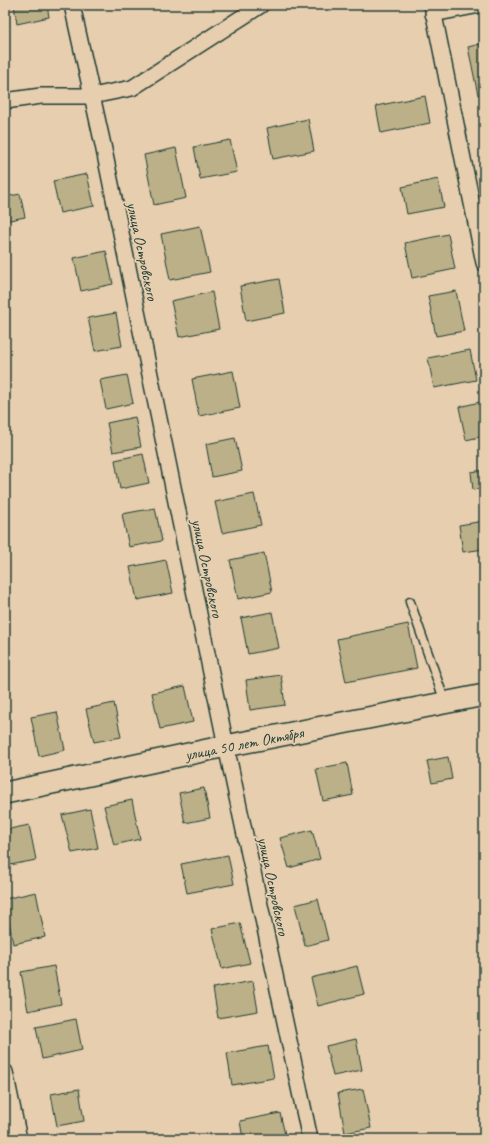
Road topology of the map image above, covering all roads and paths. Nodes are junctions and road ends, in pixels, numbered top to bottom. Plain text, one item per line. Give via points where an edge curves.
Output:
1 (72, 5) edge
2 (261, 5) edge
3 (480, 5) edge
4 (433, 10) edge
5 (92, 96) junction
6 (5, 101) edge
7 (484, 263) edge
8 (410, 602) dead end
9 (484, 695) edge
10 (445, 703) junction
11 (226, 746) junction
12 (5, 793) edge
13 (5, 1072) edge
14 (18, 1139) edge
15 (310, 1139) edge

1 - 5 street, улица Островского
2 - 5 street via 132,88
3 - 4 street
4 - 7 street
5 - 6 street via 42,96
5 - 11 street, улица Островского
8 - 10 lane
9 - 10 street, улица 50 лет Октября
10 - 11 street, улица 50 лет Октября
11 - 12 street, улица 50 лет Октября
11 - 15 street, улица Островского
13 - 14 street

